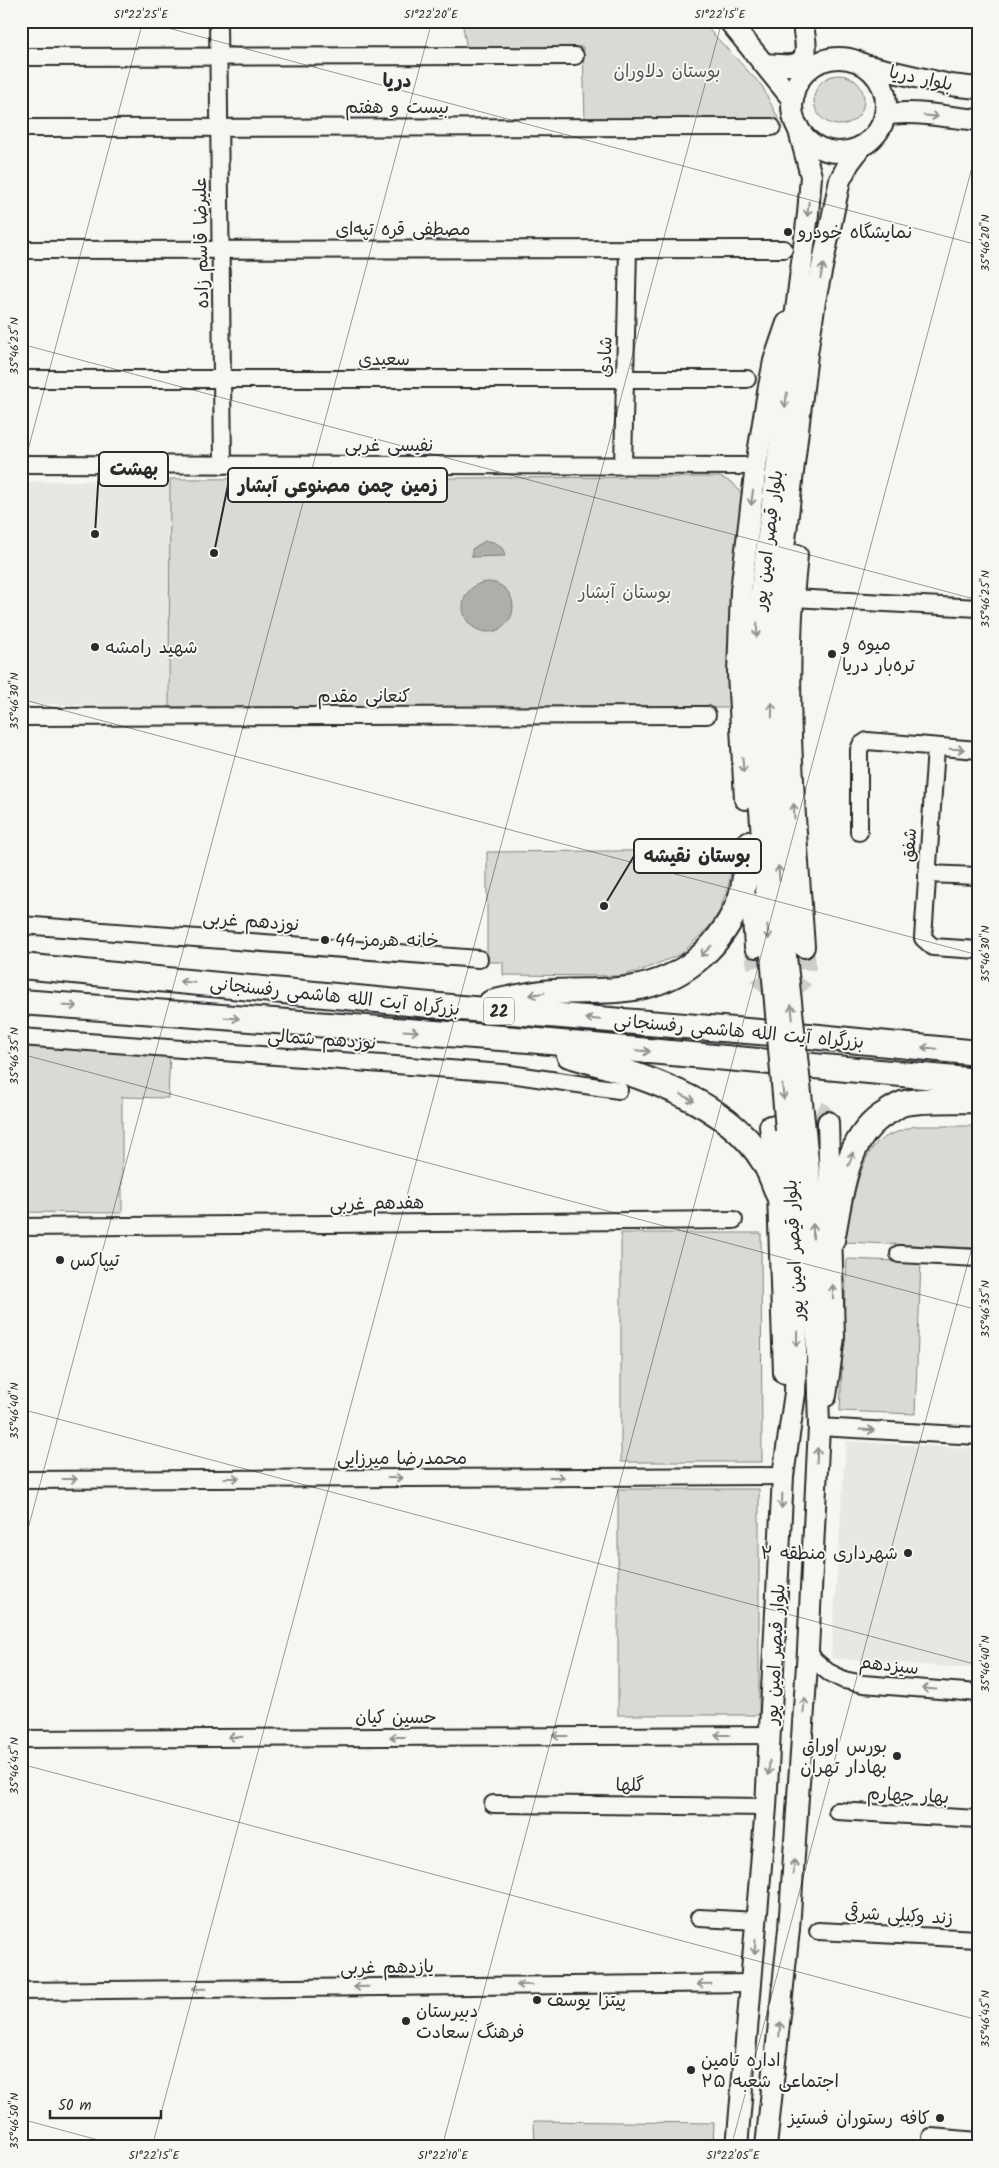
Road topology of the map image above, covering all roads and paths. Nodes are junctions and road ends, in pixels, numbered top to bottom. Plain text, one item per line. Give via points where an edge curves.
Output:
1 (218, 21) edge
2 (729, 21) edge
3 (798, 26) edge
4 (575, 56) dead end
5 (21, 57) edge
6 (219, 57) junction
7 (835, 59) junction
8 (765, 64) junction
9 (864, 65) junction
10 (978, 88) edge
11 (793, 100) junction
12 (885, 116) junction
13 (978, 120) edge
14 (772, 127) dead end
15 (798, 127) junction
16 (21, 128) edge
17 (220, 128) junction
18 (861, 147) junction
19 (810, 176) junction
20 (840, 180) junction
21 (628, 249) junction
22 (784, 249) dead end
23 (21, 250) edge
24 (221, 250) junction
25 (806, 299) junction
26 (21, 379) edge
27 (625, 379) junction
28 (747, 379) dead end
29 (222, 380) junction
30 (21, 464) edge
31 (223, 465) junction
32 (622, 465) junction
33 (756, 466) junction
34 (793, 598) junction
35 (978, 608) edge
36 (707, 715) dead end
37 (21, 717) edge
38 (936, 748) junction
39 (978, 750) edge
40 (859, 832) dead end
41 (748, 844) junction
42 (927, 874) junction
43 (978, 876) edge
44 (21, 925) edge
45 (804, 947) tunnel mouth
46 (978, 950) edge
47 (771, 953) junction
48 (479, 959) dead end
49 (21, 966) edge
50 (21, 1002) edge
51 (461, 1008) junction
52 (21, 1037) edge
53 (528, 1040) junction
54 (978, 1053) edge
55 (978, 1081) edge
56 (619, 1090) dead end
57 (978, 1100) edge
58 (828, 1122) dead end
59 (787, 1129) junction
60 (778, 1194) junction
61 (734, 1220) dead end
62 (21, 1227) edge
63 (832, 1240) junction
64 (899, 1254) dead end
65 (978, 1258) edge
66 (819, 1427) junction
67 (789, 1432) junction
68 (978, 1436) edge
69 (783, 1476) junction
70 (21, 1480) edge
71 (808, 1650) junction
72 (978, 1693) edge
73 (771, 1735) junction
74 (21, 1738) edge
75 (493, 1804) dead end
76 (766, 1807) junction
77 (837, 1812) dead end
78 (978, 1818) edge
79 (700, 1918) dead end
80 (758, 1921) junction
81 (818, 1931) dead end
82 (978, 1939) edge
83 (753, 1983) junction
84 (21, 1991) edge
85 (746, 2060) junction
86 (776, 2065) junction
87 (931, 2137) dead end
88 (978, 2141) edge
89 (737, 2147) edge
90 (766, 2147) edge

1 - 6 street, علیرضا قاسم زاده
2 - 8 main road
3 - 7 main road
3 - 8 main road via 807,50 805,56 787,66
4 - 6 street
5 - 6 street
6 - 17 street, علیرضا قاسم زاده
7 - 9 main road
7 - 11 main road via 823,62 803,76 796,86
8 - 11 main road
9 - 10 main road, بلوار دریا via 950,85
9 - 12 main road via 883,88
11 - 15 main road via 793,114
12 -> 13 main road, بلوار دریا via 895,113
12 - 18 main road via 876,134
14 - 17 street, بیست و هفتم
15 - 18 main road via 818,147 840,151
15 - 19 main road, بلوار قیصر امین پور
16 - 17 street, بیست و هفتم
17 - 24 street, علیرضا قاسم زاده
18 - 20 main road, بلوار قیصر امین پور
19 - 20 main road via 826,170
19 -> 25 main road, بلوار قیصر امین پور
25 -> 20 main road, بلوار قیصر امین پور
21 - 22 street, مصطفی قره تپه‌ای
21 - 24 street, مصطفی قره تپه‌ای
21 - 27 street, شادی
23 - 24 street, مصطفی قره تپه‌ای
24 - 29 street, علیرضا قاسم زاده
25 - 33 main road via 774,361
25 - 34 main road via 821,339
25 - 47 main road, بلوار قیصر امین پور via 792,351 757,624 758,784
26 - 29 street, سعیدی
27 - 28 street, سعیدی
27 - 29 street, سعیدی
27 - 32 street, شادی
29 - 31 street, علیرضا قاسم زاده
30 - 31 street, نفیسی غربی
31 - 32 street, نفیسی غربی
32 - 33 street, نفیسی غربی
33 -> 41 main road via 741,591 738,672
34 - 35 street
45 -> 34 main road via 792,770 789,669
36 - 37 street, کنعانی مقدم
38 -> 39 street
38 - 40 street via 867,741 861,745
38 - 42 street, شفق
41 - 47 main road
41 -> 51 highway via 737,906 718,940 677,974 658,983 633,988 542,993
42 - 43 street
42 - 46 street, شفق via 923,938 933,948
44 - 48 street, نوزدهم غربی
47 - 59 main road, bridge
51 -> 49 highway, بزرگراه آیت الله هاشمی رفسنجانی / 22
50 -> 53 highway, بزرگراه آیت الله هاشمی رفسنجانی / 22
54 -> 51 highway, بزرگراه آیت الله هاشمی رفسنجانی / 22
52 - 56 street, نوزدهم شمالی via 502,1073
53 -> 55 highway, بزرگراه آیت الله هاشمی رفسنجانی / 22
53 -> 60 highway via 647,1078 687,1097 736,1130 755,1150 765,1163
63 -> 57 highway via 850,1160 865,1130 880,1116 904,1103
58 - 63 main road
59 - 60 main road
66 -> 59 main road, بلوار قیصر امین پور via 813,1214
59 -> 67 main road, بلوار قیصر امین پور via 798,1290 795,1393
60 - 67 main road
61 - 62 street, هفدهم غربی
66 -> 63 main road via 829,1385 834,1337
64 - 65 street
66 -> 68 street
71 -> 66 main road, بلوار قیصر امین پور
67 - 69 main road, بلوار قیصر امین پور
70 -> 69 street, محمدرضا میرزایی
69 -> 73 main road, بلوار قیصر امین پور
72 -> 71 street, سیزدهم via 844,1680 828,1672
86 -> 71 main road, بلوار قیصر امین پور via 790,1919
73 -> 74 street, حسین کیان
73 -> 76 main road, بلوار قیصر امین پور
75 - 76 street, گلها
76 - 80 main road, بلوار قیصر امین پور
77 - 78 street, بهار چهارم
79 - 80 street
80 -> 83 main road, بلوار قیصر امین پور
81 - 82 street, زند وکیلی شرقی
83 -> 84 street, یازدهم غربی
83 - 85 main road, بلوار قیصر امین پور
85 - 86 main road via 753,2086 762,2089 768,2086
85 - 89 main road, بلوار قیصر امین پور
86 - 90 main road, بلوار قیصر امین پور
87 - 88 street

